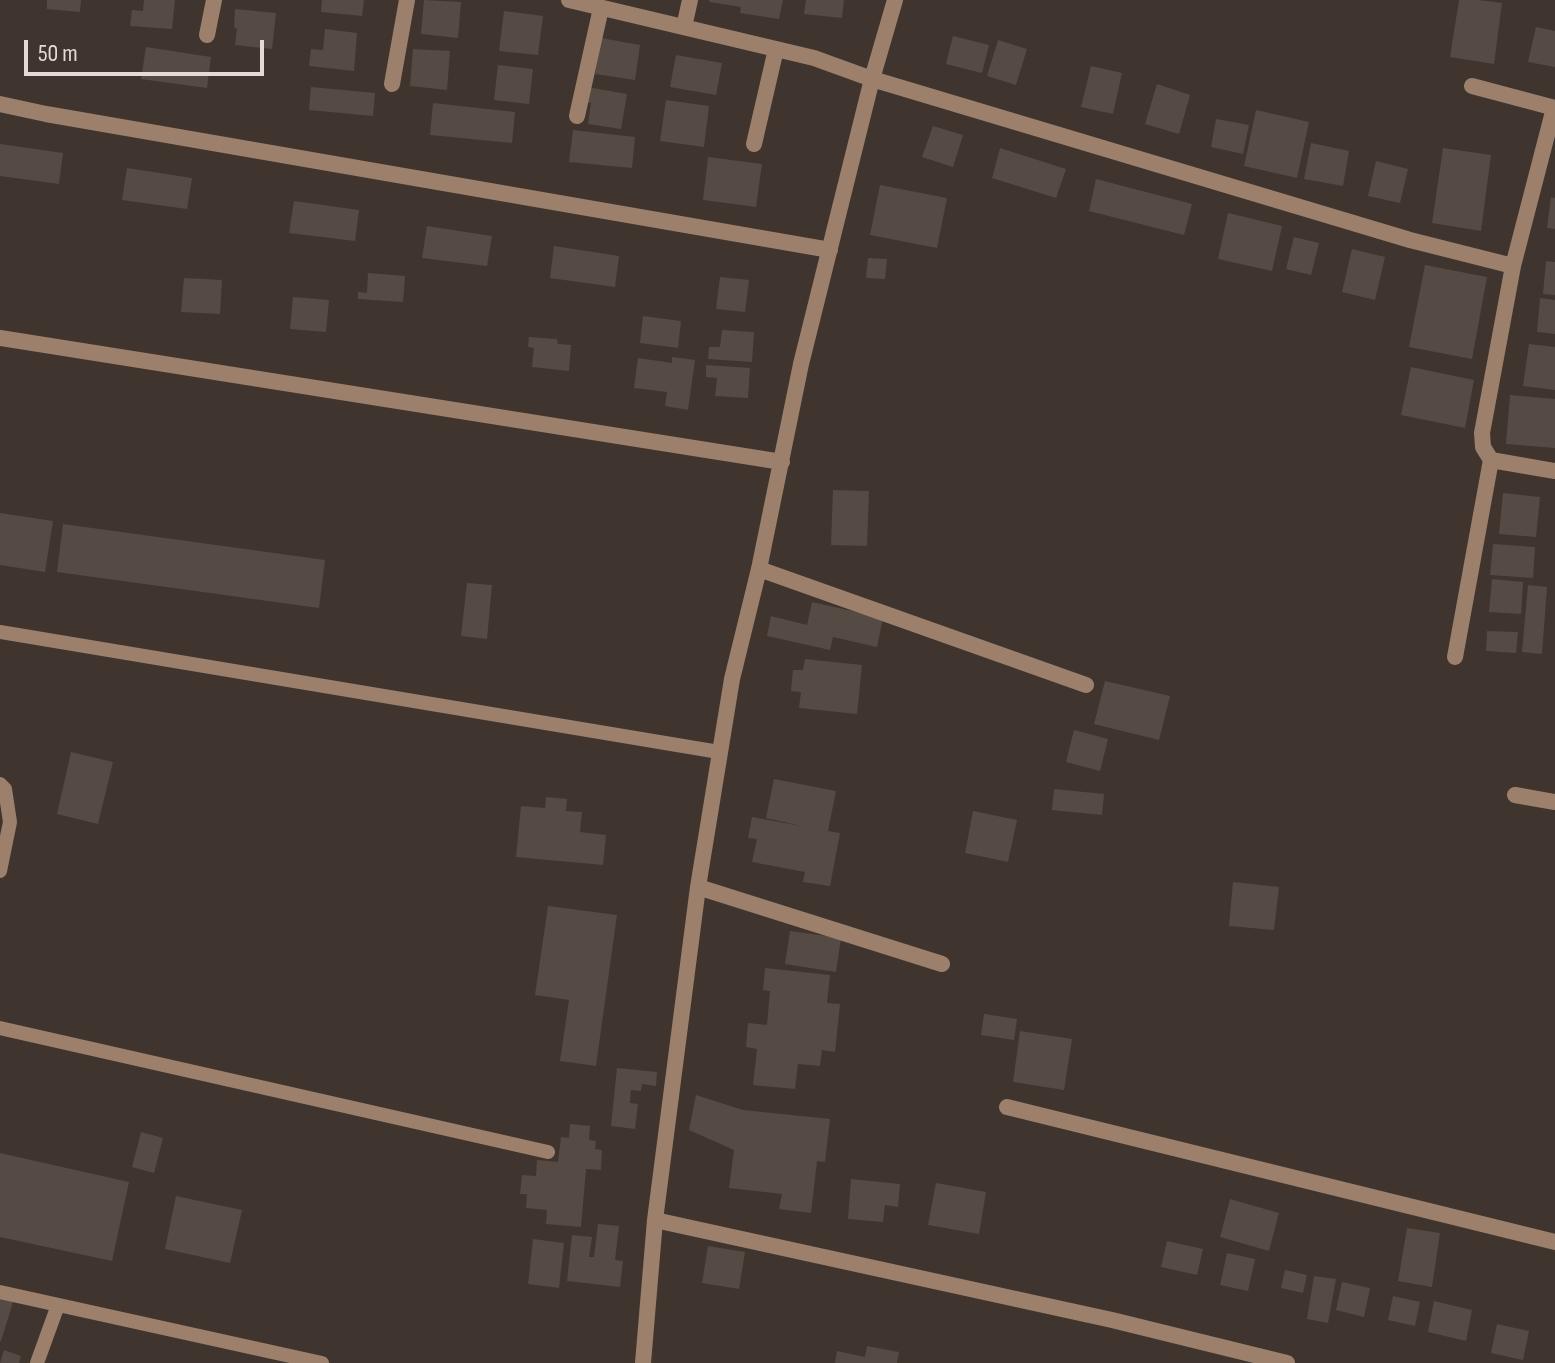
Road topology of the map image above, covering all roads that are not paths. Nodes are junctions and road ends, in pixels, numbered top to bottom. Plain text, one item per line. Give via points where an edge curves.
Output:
1 (214, 0) edge
2 (407, 0) edge
3 (569, 0) edge
4 (690, 0) edge
5 (895, 0) edge
6 (601, 8) junction
7 (684, 27) junction
8 (207, 35) dead end
9 (776, 49) junction
10 (872, 79) junction
11 (392, 84) dead end
12 (1472, 86) dead end
13 (0, 104) edge
14 (1554, 108) edge
15 (577, 116) dead end
16 (754, 144) dead end
17 (830, 250) junction
18 (1513, 266) junction
19 (0, 338) edge
20 (1491, 460) junction
21 (782, 462) junction
22 (1555, 471) edge
23 (759, 569) junction
24 (0, 632) edge
25 (1455, 657) dead end
26 (1086, 685) dead end
27 (719, 752) junction
28 (0, 784) edge
29 (1515, 795) dead end
30 (1555, 802) edge
31 (0, 871) edge
32 (698, 887) junction
33 (942, 964) dead end
34 (0, 1028) edge
35 (1007, 1107) dead end
36 (548, 1152) dead end
37 (655, 1220) junction
38 (1555, 1242) edge
39 (0, 1292) edge
40 (58, 1305) junction
41 (37, 1363) edge
42 (322, 1363) edge
43 (643, 1363) edge
44 (1287, 1363) edge

1 - 8 street
2 - 11 street
3 - 6 street
4 - 7 street
5 - 10 street
6 - 7 street
6 - 15 street
7 - 9 street
9 - 10 street
9 - 16 street
10 - 17 street
10 - 18 street
12 - 14 street
13 - 17 street
14 - 18 street
17 - 21 street
18 - 20 street via 1482,433
19 - 21 street
20 - 22 street
20 - 25 street
21 - 23 street
23 - 26 street
23 - 27 street
24 - 27 lane
27 - 32 street
28 - 31 lane via 10,822
29 - 30 street
32 - 33 street
32 - 37 street
34 - 36 lane
35 - 38 street
37 - 43 street
37 - 44 street
39 - 40 lane
40 - 41 lane
40 - 42 lane

